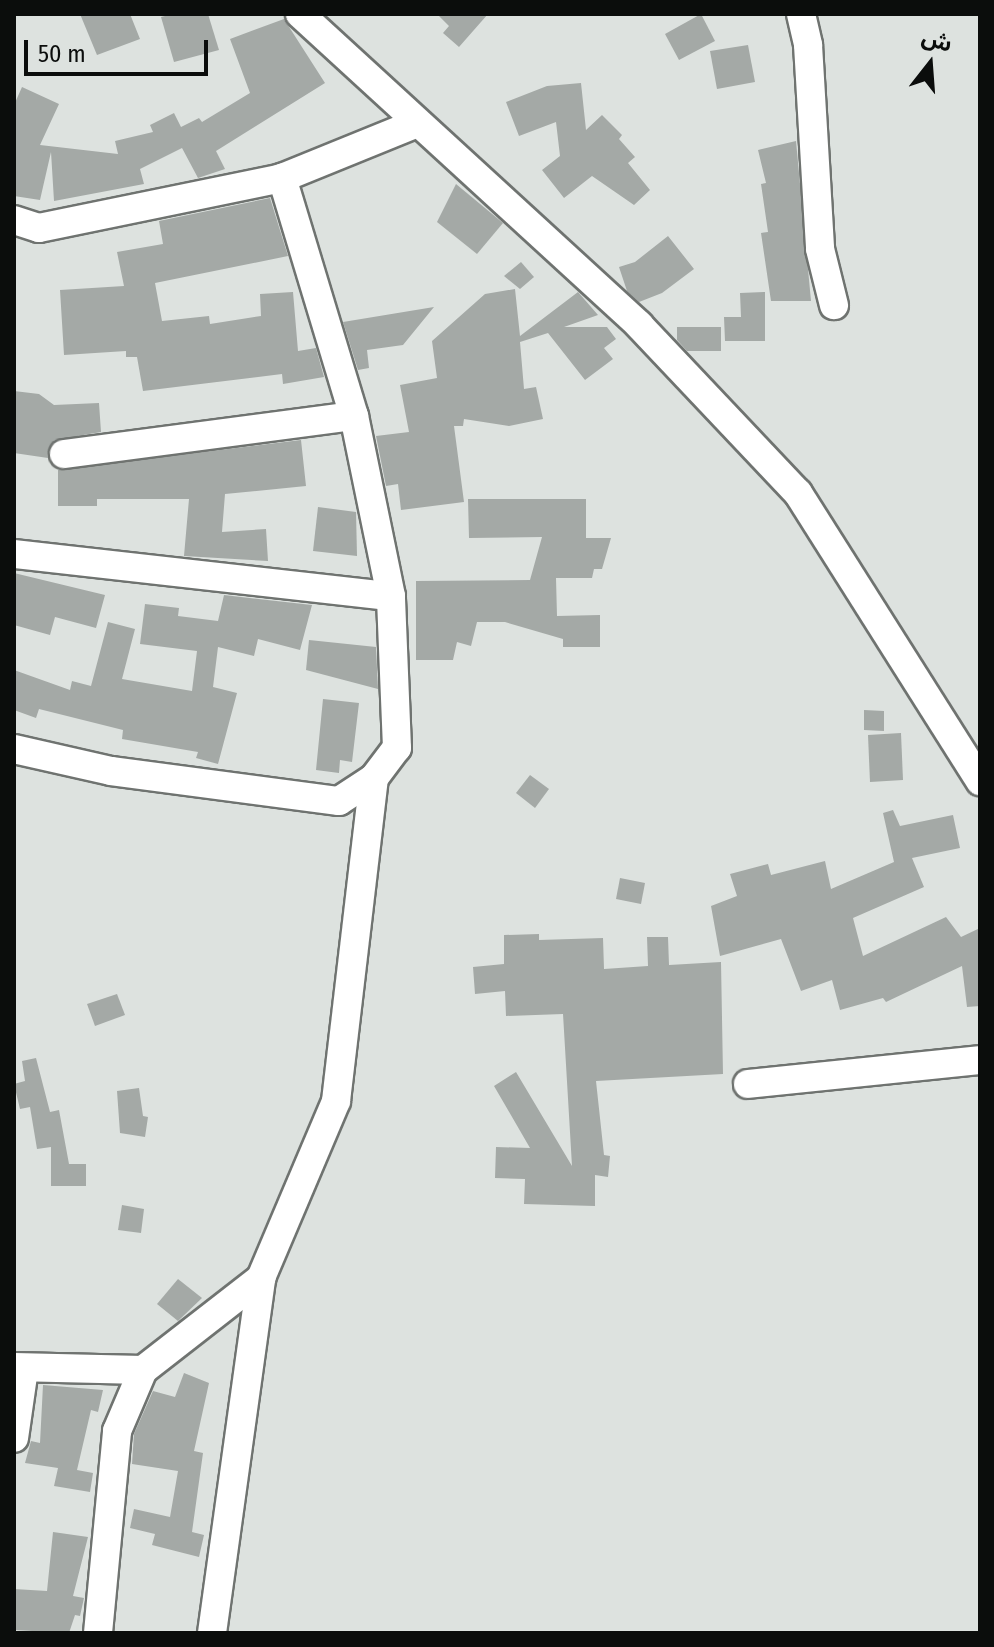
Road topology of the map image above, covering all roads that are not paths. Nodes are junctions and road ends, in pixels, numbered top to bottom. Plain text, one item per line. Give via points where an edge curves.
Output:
1 (300, 14) edge
2 (801, 14) edge
3 (415, 124) junction
4 (282, 178) junction
5 (14, 220) edge
6 (834, 305) dead end
7 (354, 416) junction
8 (64, 454) dead end
9 (14, 554) edge
10 (391, 596) junction
11 (14, 749) edge
12 (374, 778) junction
13 (980, 781) edge
14 (980, 1060) edge
15 (748, 1084) dead end
16 (261, 1278) junction
17 (19, 1368) edge
18 (143, 1370) junction
19 (14, 1438) edge
20 (98, 1633) edge
21 (212, 1633) edge

1 - 3 street
2 - 6 street via 808,45 820,249
3 - 4 street
3 - 13 street via 547,238 798,493
4 - 5 street via 39,228
4 - 7 street
7 - 8 street
7 - 10 street
9 - 10 street
10 - 12 street via 397,748
11 - 12 street via 111,771 339,801
12 - 16 street via 336,1101
14 - 15 street
16 - 18 street
16 - 21 street
17 - 18 street
17 - 19 street
18 - 20 street via 117,1431

